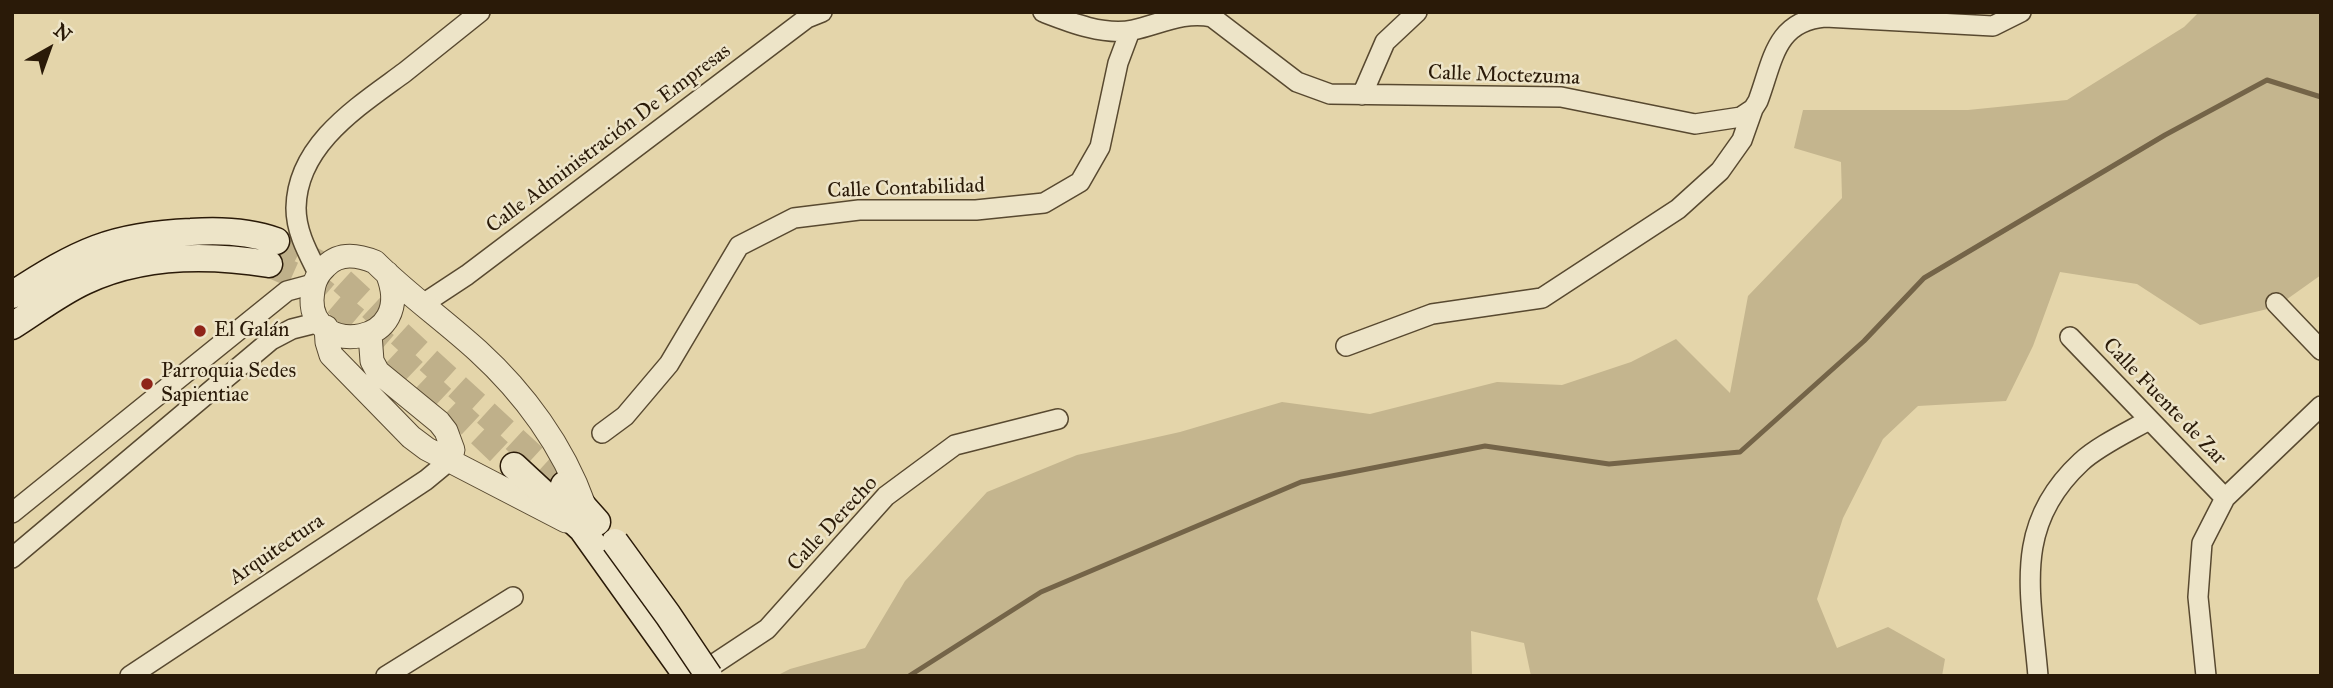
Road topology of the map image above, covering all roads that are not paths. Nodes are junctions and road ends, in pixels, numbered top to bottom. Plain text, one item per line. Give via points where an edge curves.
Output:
1 (480, 12) edge
2 (822, 12) edge
3 (1043, 12) edge
4 (1417, 12) edge
5 (2021, 12) edge
6 (1199, 13) edge
7 (1130, 30) junction
8 (1362, 95) junction
9 (1753, 109) junction
10 (387, 273) junction
11 (316, 278) junction
12 (12, 295) edge
13 (2276, 303) dead end
14 (423, 304) junction
15 (323, 325) junction
16 (12, 327) edge
17 (378, 327) junction
18 (2070, 337) dead end
19 (1346, 346) dead end
20 (2321, 350) edge
21 (2321, 406) edge
22 (1058, 419) dead end
23 (2149, 420) junction
24 (602, 433) dead end
25 (449, 461) junction
26 (514, 466) tunnel mouth
27 (564, 485) tunnel mouth
28 (2225, 498) junction
29 (12, 513) edge
30 (584, 519) junction
31 (607, 547) junction
32 (12, 558) edge
33 (513, 597) dead end
34 (130, 676) edge
35 (386, 676) edge
36 (687, 676) edge
37 (696, 676) edge
38 (709, 676) edge
39 (2038, 676) edge
40 (2206, 676) edge

1 - 11 street via 335,127 313,155 300,180 296,209 301,239
2 - 14 street, Calle Administración De Empresas via 807,18
3 - 7 street via 1082,27
4 - 8 street via 1385,42
5 - 9 street via 1993,26 1807,18 1780,40
6 - 7 street
6 - 8 street, Calle Moctezuma via 1212,17 1297,82 1330,94
7 - 24 street, Calle Contabilidad via 1100,147 1080,182 1044,203 976,211 859,210 794,218 739,246 669,364 625,416
8 - 9 street, Calle Moctezuma via 1561,97 1695,124 1741,117
9 - 19 street via 1742,140 1720,171 1678,209 1542,298 1432,314
10 - 11 street via 375,262 345,256 330,262
10 - 14 street
10 - 17 street via 393,304
11 - 15 street via 312,304
11 - 29 street via 287,291
12 - 16 main road via 74,258 143,235 217,230 264,236 272,253 125,266 84,282
13 - 20 street
14 - 17 street
14 - 30 street via 480,353 531,407 575,478
15 - 17 street via 346,337 358,337
15 - 25 street via 331,355 345,371 411,437
15 - 32 street via 292,329 271,340
17 - 25 street via 372,361 378,372 446,431 453,450
18 - 23 street, Calle Fuente de Zar
21 - 28 street
22 - 37 street, Calle Derecho via 955,445 886,496 766,629
23 - 28 street, Calle Fuente de Zar
23 - 39 street via 2082,460 2053,492 2035,531 2029,570
25 - 30 street
25 - 34 street, Arquitectura
26 - 30 main road
27 - 30 main road
28 - 40 street via 2202,543 2198,597
30 - 31 main road
31 - 36 main road
31 - 38 main road, bridge via 668,615
33 - 35 street

